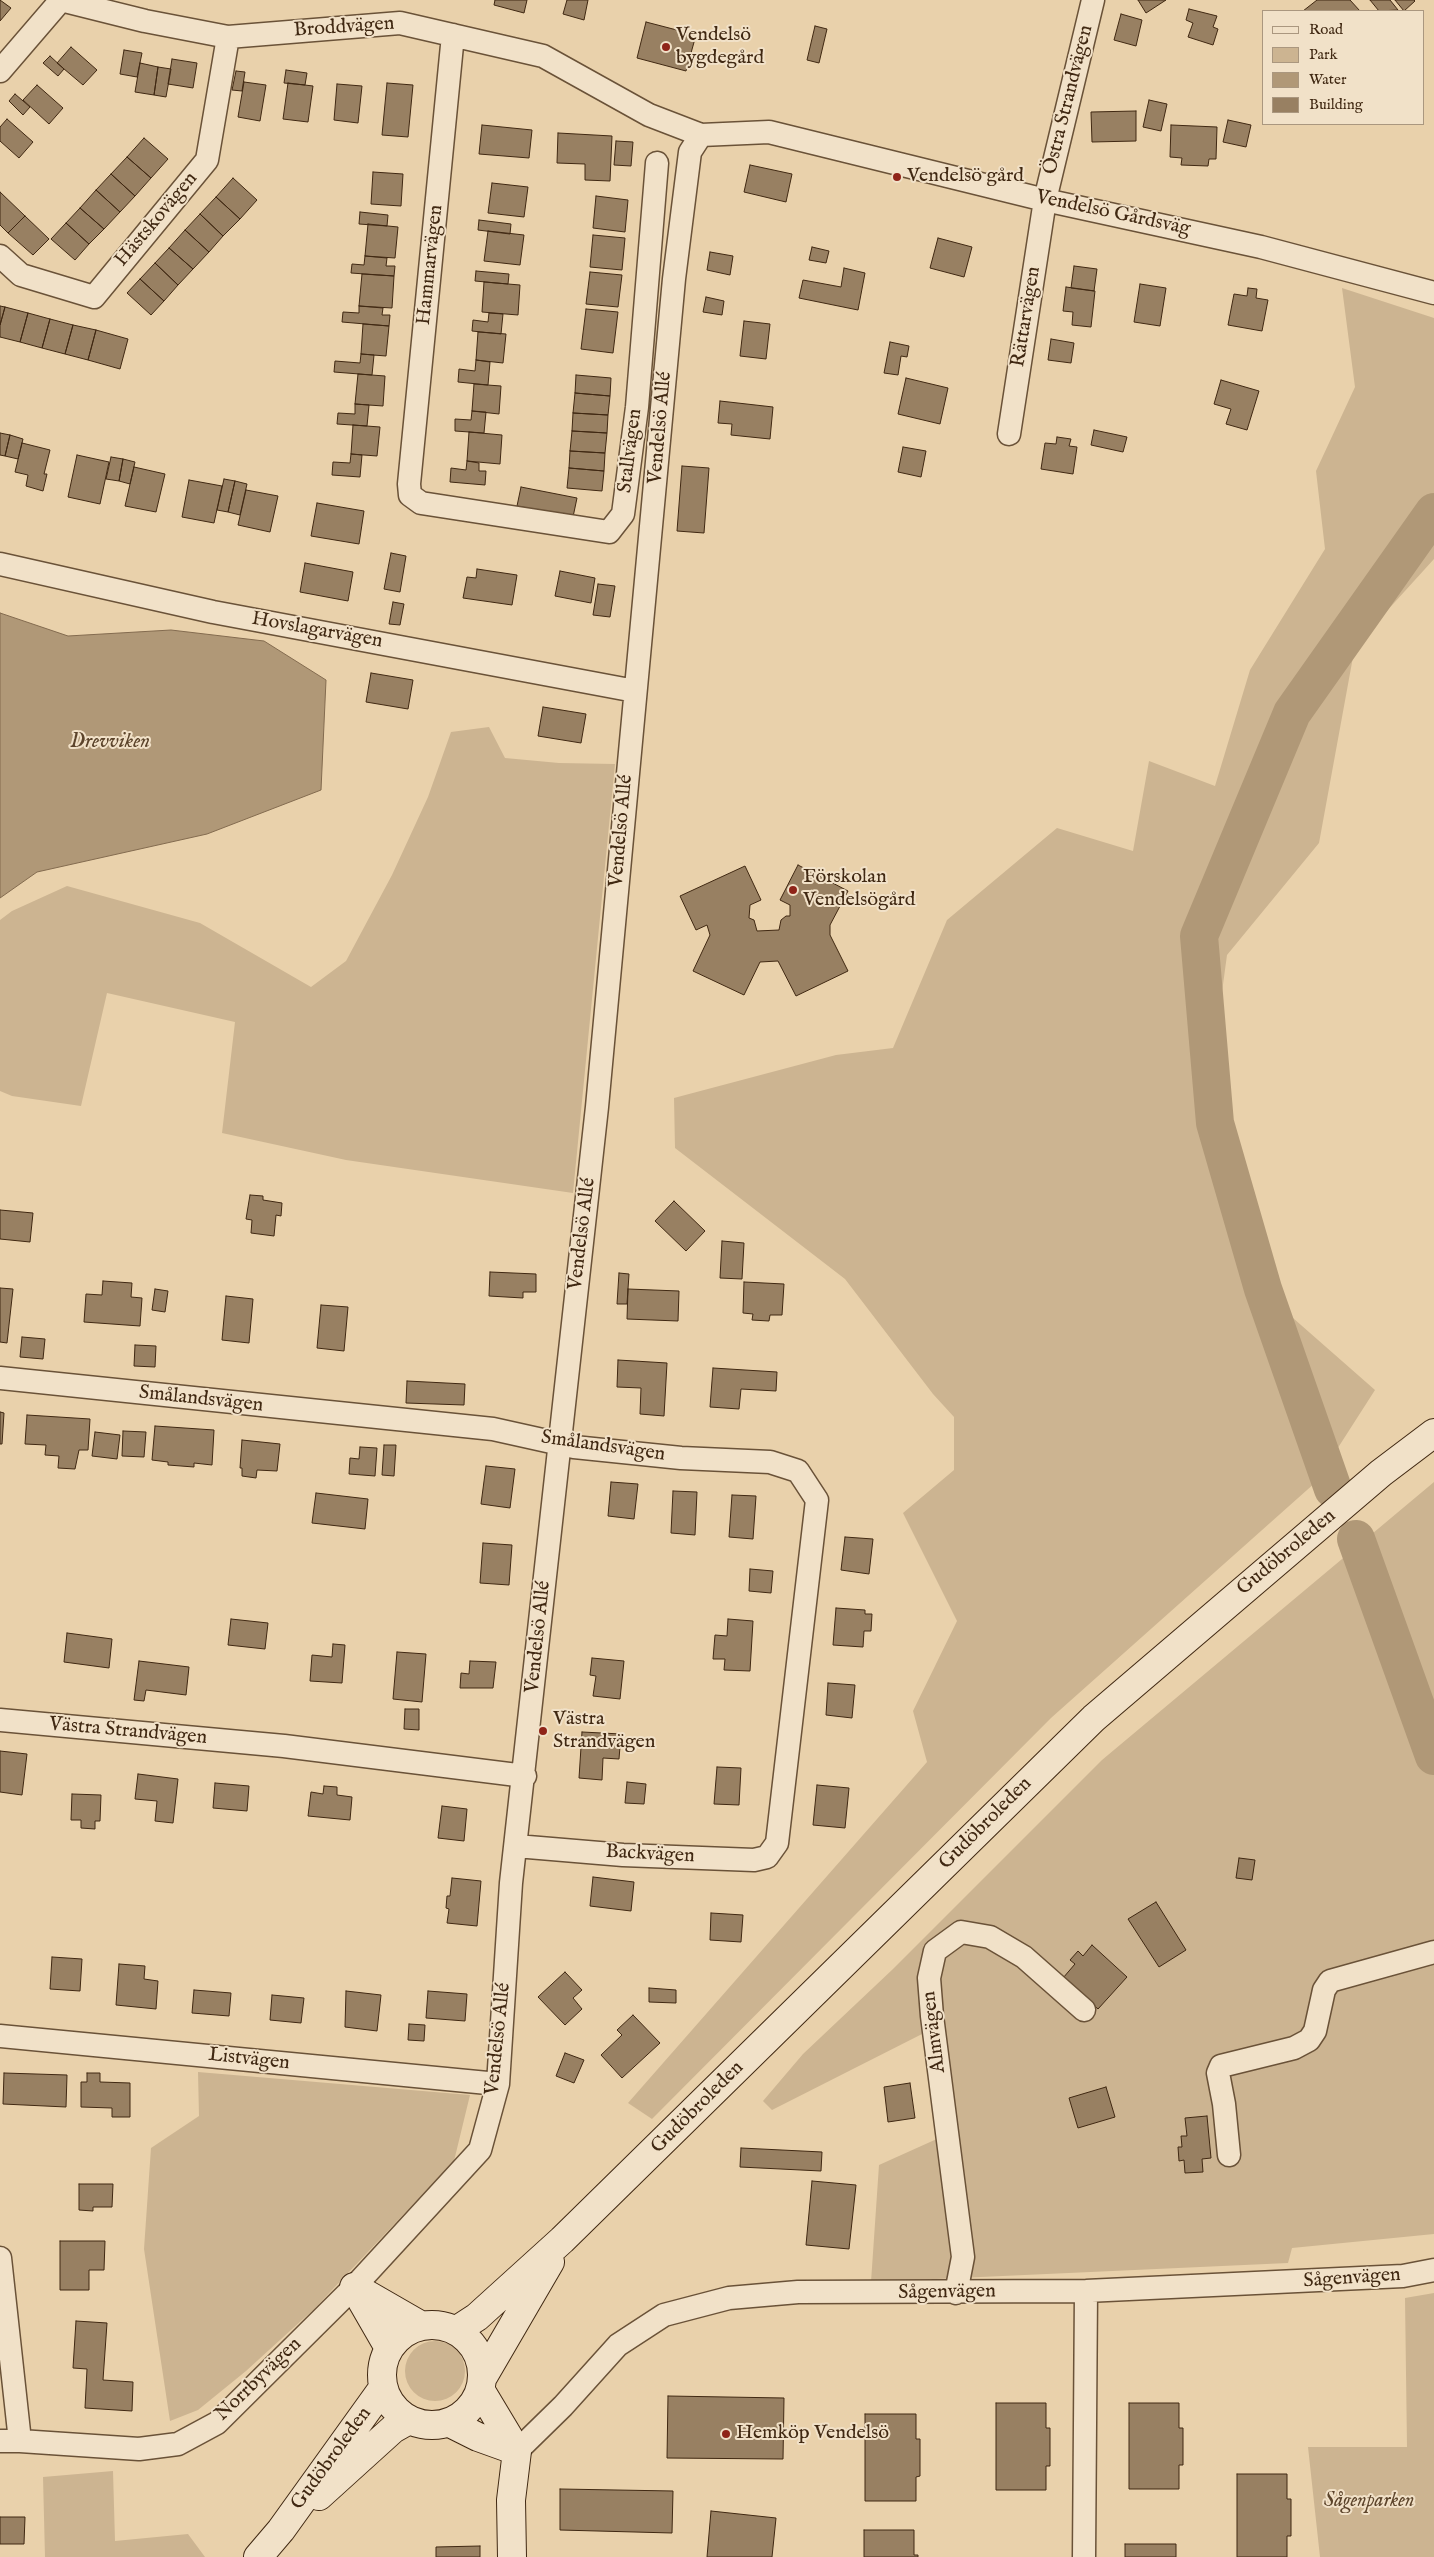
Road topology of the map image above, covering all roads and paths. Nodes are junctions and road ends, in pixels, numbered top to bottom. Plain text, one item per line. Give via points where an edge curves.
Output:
1 (61, 0) edge
2 (1093, 0) edge
3 (454, 35) junction
4 (228, 37) junction
5 (0, 71) edge
6 (696, 143) junction
7 (1045, 200) junction
8 (0, 256) edge
9 (1434, 293) edge
10 (1009, 434) dead end
11 (410, 495) joint
12 (0, 564) edge
13 (635, 691) junction
14 (0, 1378) edge
15 (1434, 1433) edge
16 (558, 1443) junction
17 (0, 1720) edge
18 (525, 1776) junction
19 (777, 1843) joint
20 (516, 1846) junction
21 (1434, 1952) edge
22 (1084, 2010) dead end
23 (0, 2036) edge
24 (498, 2084) junction
25 (1229, 2155) dead end
26 (562, 2240) junction
27 (0, 2258) edge
28 (1434, 2270) edge
29 (354, 2287) junction
30 (1086, 2291) junction
31 (956, 2293) junction
32 (420, 2325) junction
33 (457, 2330) junction
34 (389, 2348) junction
35 (482, 2384) junction
36 (383, 2388) junction
37 (409, 2420) junction
38 (450, 2423) junction
39 (10, 2441) edge
40 (517, 2451) junction
41 (281, 2530) junction
42 (258, 2557) edge
43 (512, 2557) edge
44 (1084, 2557) edge

1 - 4 street, Broddvägen
1 - 5 street, Broddvägen
2 - 7 street, Östra Strandvägen
3 - 4 street, Broddvägen via 400,23
3 - 6 street, Broddvägen via 543,56
3 - 11 street, Hammarvägen
4 - 8 street, Hästskovägen via 207,160 94,297 21,275
6 - 7 street, Vendelsö Gårdsväg via 769,132
6 - 11 street, Stallvägen via 656,170 637,407 623,514 614,526 609,532 421,502
6 - 13 street, Vendelsö Allé via 674,279
7 - 9 street, Vendelsö Gårdsväg via 1261,246
7 - 10 street, Rättarvägen
12 - 13 street, Hovslagarvägen via 232,616
13 - 16 street, Vendelsö Allé via 597,1106
14 - 16 street, Smålandsvägen via 494,1428
15 - 26 main road, Gudöbroleden via 1381,1474 1094,1718
16 - 18 street, Vendelsö Allé
16 - 19 street, Smålandsvägen via 614,1453 770,1462 798,1471 817,1500
17 - 18 street, Västra Strandvägen via 293,1747
18 - 20 street, Vendelsö Allé
19 - 20 street, Backvägen via 767,1857 754,1860 623,1855
20 - 24 street, Vendelsö Allé
21 - 25 street via 1330,1981 1324,1990 1309,2040 1294,2048 1222,2066 1218,2073
22 - 31 street, Almvägen via 1024,1957 990,1937 961,1932 935,1951 929,1978 932,2016 963,2257
23 - 24 street, Listvägen
24 - 29 street, Vendelsö Allé via 480,2150
26 - 33 main road, Gudöbroleden
26 - 35 main road, Gudöbroleden
27 - 39 street
28 - 30 street, Sågenvägen via 1403,2276
29 - 32 main road
29 - 34 main road
29 - 39 street, Norrbyvägen via 217,2423 178,2444 139,2449
30 - 31 street, Sågenvägen
30 - 44 street
31 - 40 street, Sågenvägen via 798,2292 729,2298 664,2315 618,2345
32 - 33 main road via 439,2324
32 - 34 main road via 403,2333
33 - 35 main road via 471,2342 481,2358
34 - 36 main road via 382,2368
35 - 38 main road via 468,2411
35 - 40 main road
36 - 37 main road via 392,2406
36 - 41 main road, Gudöbroleden
37 - 38 main road via 429,2426
37 - 41 main road, Gudöbroleden via 394,2429
38 - 40 main road
40 - 43 main road via 511,2500
41 - 42 main road, Gudöbroleden

